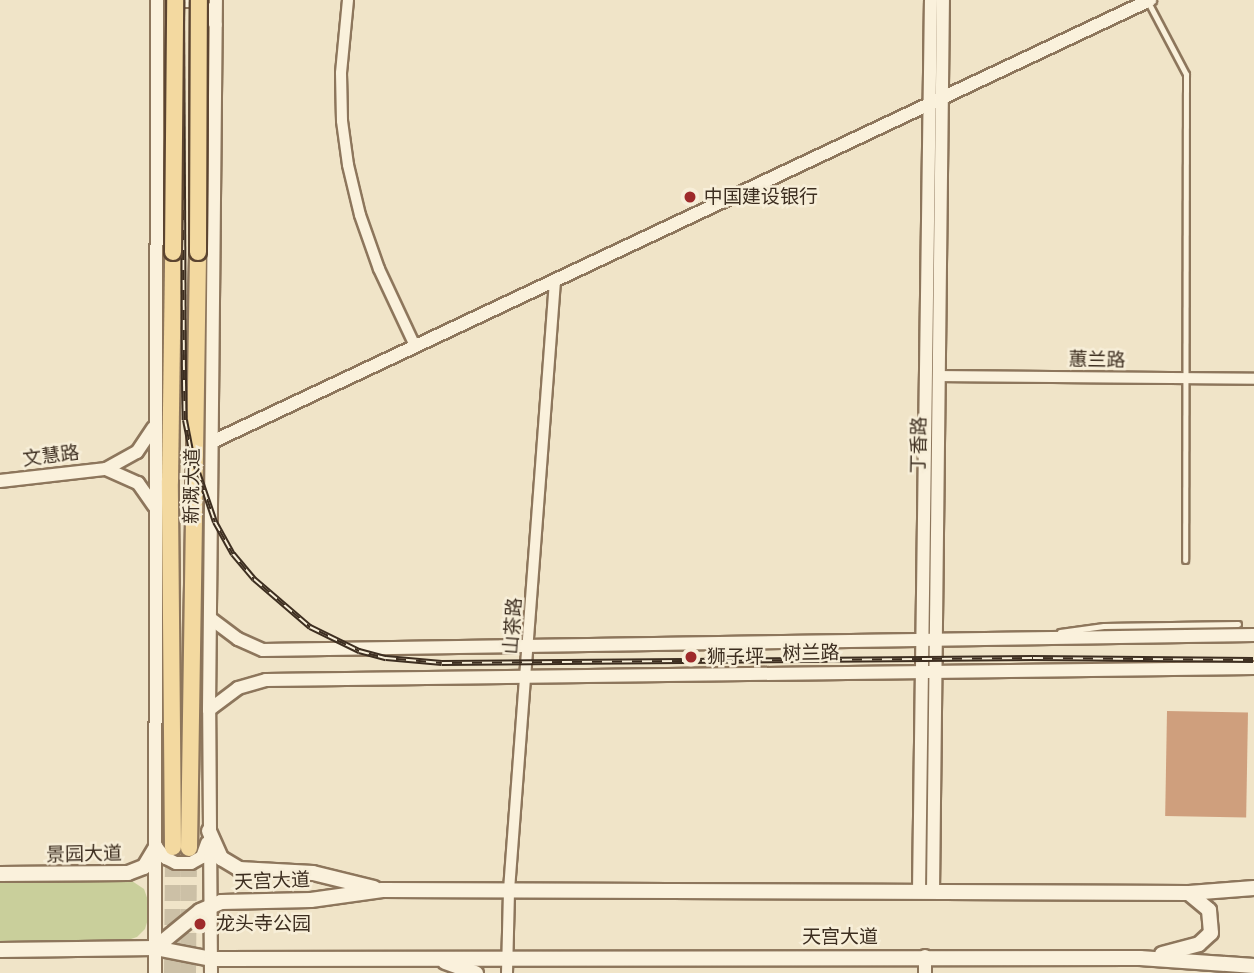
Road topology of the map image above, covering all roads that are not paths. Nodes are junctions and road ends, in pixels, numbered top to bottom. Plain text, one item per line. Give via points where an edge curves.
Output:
1 (157, 0) edge
2 (175, 0) edge
3 (199, 0) edge
4 (216, 0) edge
5 (348, 0) edge
6 (931, 0) edge
7 (943, 0) edge
8 (1149, 0) edge
9 (216, 25) junction
10 (157, 28) junction
11 (942, 98) junction
12 (930, 104) junction
13 (555, 281) junction
14 (415, 346) junction
15 (939, 376) junction
16 (1185, 379) junction
17 (1254, 379) edge
18 (154, 426) junction
19 (214, 441) junction
20 (106, 469) junction
21 (0, 481) edge
22 (154, 507) junction
23 (1185, 560) dead end
24 (210, 618) junction
25 (1238, 624) dead end
26 (1254, 635) edge
27 (1023, 637) junction
28 (929, 641) junction
29 (529, 646) junction
30 (1254, 668) edge
31 (929, 670) junction
32 (527, 677) junction
33 (209, 709) junction
34 (209, 831) junction
35 (156, 847) junction
36 (173, 847) tunnel mouth
37 (189, 848) tunnel mouth
38 (0, 874) edge
39 (1254, 888) edge
40 (382, 890) junction
41 (509, 890) junction
42 (926, 891) junction
43 (1189, 892) junction
44 (210, 906) junction
45 (155, 948) junction
46 (0, 950) edge
47 (925, 956) junction
48 (430, 957) junction
49 (507, 957) junction
50 (1140, 958) junction
51 (211, 966) edge
52 (1254, 966) edge
53 (155, 973) edge
54 (476, 973) edge
55 (507, 973) edge
56 (925, 973) edge

1 - 10 street, 新溉大道
2 - 36 main road, 新溉大道, bridge via 170,481
3 - 37 main road, 新溉大道, bridge
4 - 9 street, 新溉大道
5 - 14 street via 341,73 348,165 379,269
6 - 12 street, 丁香路
7 - 11 street, 丁香路
8 - 11 street
8 - 16 lane via 1186,74
9 - 10 street via 207,9 194,1 176,1 163,11
9 - 19 street, 新溉大道
10 - 18 street, 新溉大道
11 - 12 street
11 - 15 street, 丁香路
12 - 13 street
12 - 28 street, 丁香路
13 - 14 street
13 - 29 street, 山茶路
14 - 19 street
15 - 16 street, 蕙兰路
15 - 28 street, 丁香路
16 - 17 street, 蕙兰路
16 - 23 lane
18 - 20 street via 138,452
18 - 22 street, 新溉大道
19 - 24 street, 新溉大道
20 - 21 street, 文慧路
20 - 22 street via 138,484
22 - 35 street, 新溉大道
24 - 29 street via 238,639 263,650
24 - 33 street, 新溉大道
25 - 27 lane via 1104,626
26 - 27 street
27 - 28 street
28 - 29 street
28 - 31 street, 丁香路
29 - 32 street, 山茶路
30 - 31 street, 树兰路
31 - 32 street, 树兰路
31 - 42 street, 丁香路
32 - 33 street, 树兰路 via 266,680 238,688
32 - 41 street, 山茶路
33 - 34 street, 新溉大道
34 - 35 street via 202,858 191,863 166,858
34 - 40 main road via 221,858 240,869 313,873
34 - 44 street, 新溉大道
35 - 38 main road, 景园大道 via 138,872
35 - 45 street, 新溉大道
39 - 43 main road, 天宫大道
40 - 41 main road, 天宫大道
40 - 44 main road, 天宫大道 via 311,900 232,900
41 - 42 main road, 天宫大道
41 - 49 street, 山茶路
42 - 43 main road, 天宫大道
43 - 50 main road via 1209,910 1211,933 1191,947
44 - 45 main road, 天宫大道
44 - 51 street, 新溉大道
45 - 46 main road
45 - 51 main road, 天宫大道
45 - 53 street, 新溉大道
47 - 49 main road, 天宫大道
47 - 50 main road, 天宫大道
47 - 56 street
48 - 49 main road, 天宫大道
48 - 51 main road, 天宫大道
48 - 54 main road
49 - 55 street, 山茶路
50 - 52 main road, 天宫大道

